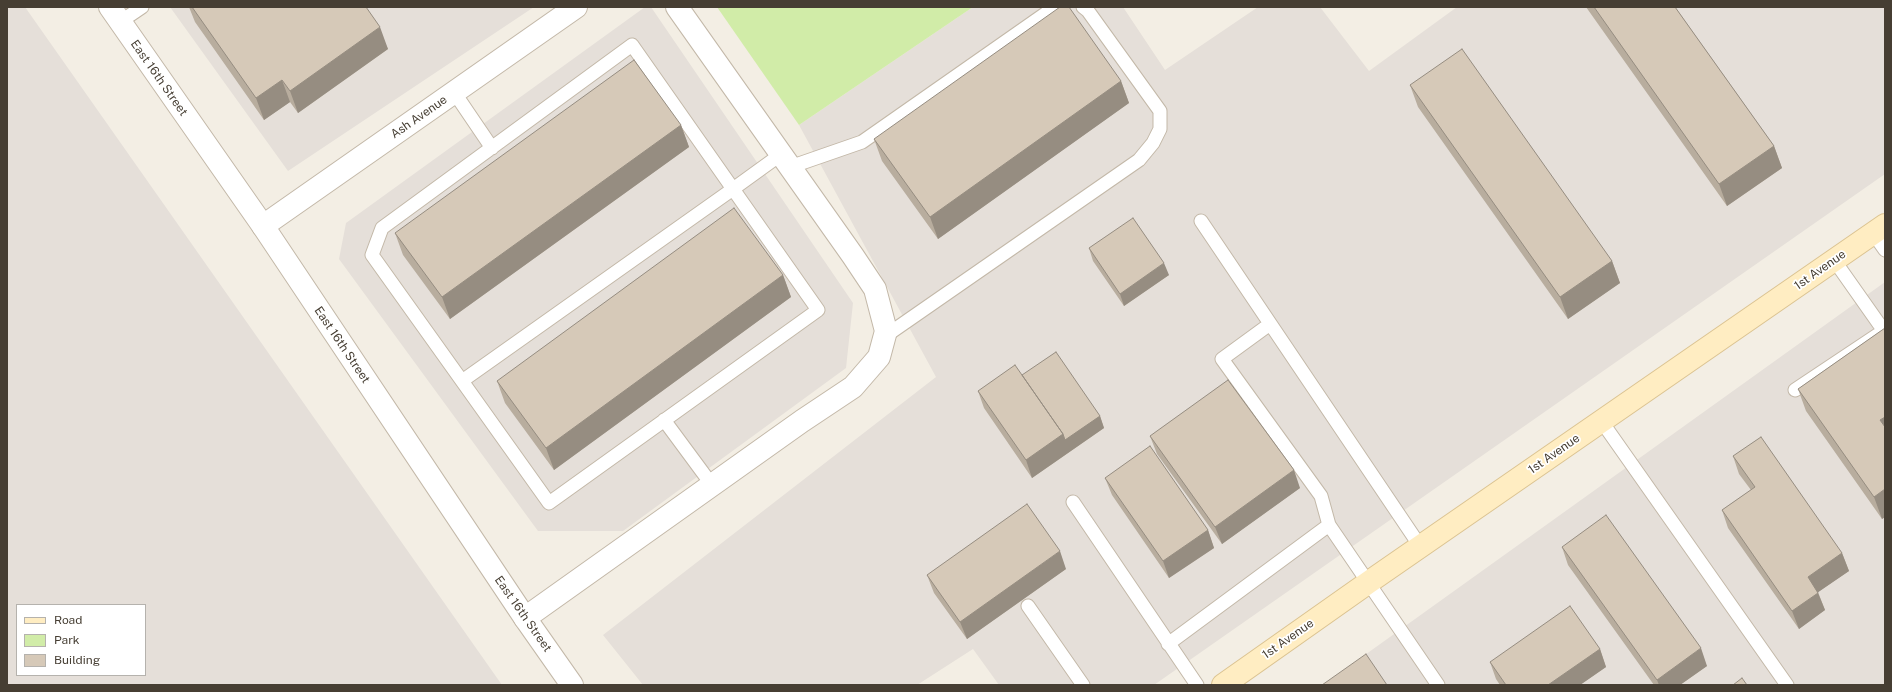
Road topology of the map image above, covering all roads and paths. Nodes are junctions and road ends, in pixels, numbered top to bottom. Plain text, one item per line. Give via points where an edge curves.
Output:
1 (142, 7) edge
2 (576, 7) edge
3 (677, 7) edge
4 (1055, 7) edge
5 (1083, 7) edge
6 (115, 14) edge
7 (454, 92) junction
8 (492, 148) junction
9 (785, 161) junction
10 (733, 189) junction
11 (1201, 220) dead end
12 (263, 226) junction
13 (1881, 236) edge
14 (1834, 260) junction
15 (1270, 324) junction
16 (1884, 330) edge
17 (884, 337) junction
18 (462, 381) junction
19 (1795, 390) dead end
20 (664, 420) junction
21 (1602, 422) junction
22 (712, 485) junction
23 (1073, 502) dead end
24 (1330, 524) junction
25 (1420, 546) junction
26 (1369, 582) junction
27 (1028, 606) dead end
28 (525, 618) junction
29 (1168, 644) junction
30 (1232, 683) edge
31 (572, 685) edge
32 (1083, 685) edge
33 (1197, 685) edge
34 (1438, 685) edge
35 (1786, 685) edge

1 - 6 lane
2 - 7 street, Ash Avenue
3 - 9 street
4 - 9 lane via 862,142
5 - 17 lane via 1160,112 1160,129 1153,142 1139,160
6 - 12 street, East 16th Street
7 - 8 lane
7 - 12 street, Ash Avenue
8 - 10 lane via 632,45
8 - 18 lane via 382,228 372,255
9 - 10 lane
9 - 17 street via 875,289 886,331
10 - 18 lane
10 - 20 lane via 818,310
11 - 15 lane
12 - 28 street, East 16th Street
13 - 14 main road, 1st Avenue
14 - 16 lane
14 - 21 main road, 1st Avenue
15 - 24 lane via 1222,359 1321,496
15 - 25 lane
16 - 19 lane
17 - 22 street via 879,357 853,387
18 - 20 lane via 549,503
20 - 22 lane
21 - 25 main road, 1st Avenue
21 - 35 lane
22 - 28 street
23 - 29 lane
24 - 26 lane
24 - 29 lane
25 - 26 main road, 1st Avenue
26 - 30 main road, 1st Avenue
26 - 34 lane
27 - 32 lane
28 - 31 street, East 16th Street
29 - 33 lane

